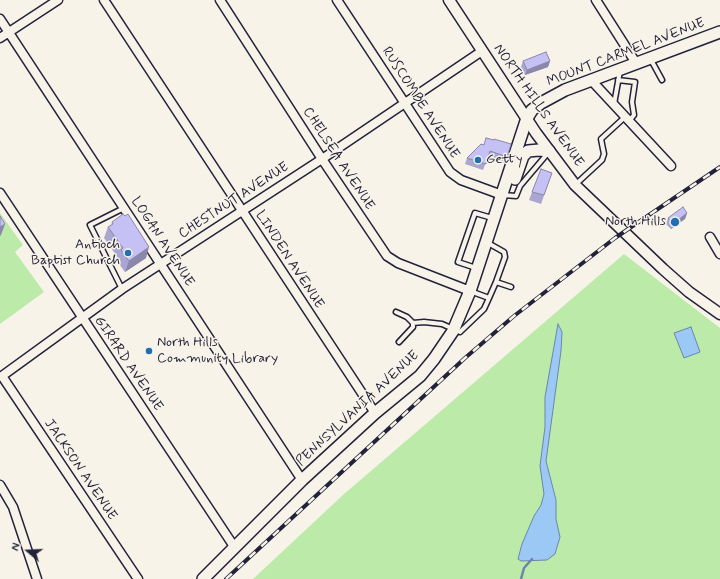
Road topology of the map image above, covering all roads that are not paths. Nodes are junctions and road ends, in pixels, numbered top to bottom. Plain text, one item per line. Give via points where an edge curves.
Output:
1 (58, 0) edge
2 (104, 0) edge
3 (220, 0) edge
4 (336, 0) edge
5 (449, 0) edge
6 (596, 0) edge
7 (0, 19) edge
8 (9, 32) junction
9 (720, 32) edge
10 (0, 38) edge
11 (482, 51) junction
12 (650, 58) junction
13 (636, 63) junction
14 (619, 74) junction
15 (591, 80) junction
16 (662, 80) dead end
17 (404, 103) junction
18 (614, 104) junction
19 (527, 118) junction
20 (627, 119) junction
21 (549, 151) junction
22 (322, 159) junction
23 (671, 166) dead end
24 (519, 168) junction
25 (531, 173) junction
26 (575, 185) junction
27 (0, 193) edge
28 (502, 196) junction
29 (124, 208) junction
30 (242, 212) junction
31 (494, 219) junction
32 (710, 238) dead end
33 (487, 243) junction
34 (720, 254) edge
35 (161, 264) junction
36 (478, 268) junction
37 (496, 282) junction
38 (510, 287) dead end
39 (122, 289) junction
40 (470, 291) junction
41 (489, 298) junction
42 (396, 312) dead end
43 (720, 314) edge
44 (81, 317) junction
45 (413, 323) junction
46 (454, 329) junction
47 (399, 342) dead end
48 (2, 376) joint
49 (375, 413) junction
50 (302, 480) junction
51 (0, 485) edge
52 (235, 548) junction
53 (37, 579) edge
54 (138, 579) edge
55 (203, 579) edge

1 - 8 street
2 - 30 street, LINDEN AVENUE
3 - 22 street, CHELSEA AVENUE
4 - 17 street, RUSCOMBE AVENUE
5 - 11 street, NORTH HILLS AVENUE
6 - 13 street
7 - 8 street, LOGAN AVENUE
8 - 10 street
8 - 29 street, LOGAN AVENUE
9 - 12 main road, MOUNT CARMEL AVENUE
11 - 17 street, CHESTNUT AVENUE
11 - 19 street, NORTH HILLS AVENUE
12 - 13 main road, MOUNT CARMEL AVENUE
12 - 16 lane
13 - 14 main road, MOUNT CARMEL AVENUE
14 - 15 main road, MOUNT CARMEL AVENUE
14 - 18 lane
14 - 20 lane via 635,82 632,102 634,115
15 - 18 street
15 - 19 main road, MOUNT CARMEL AVENUE via 541,103
17 - 22 street, CHESTNUT AVENUE
17 - 28 street, RUSCOMBE AVENUE via 450,172 461,180
18 - 20 street
19 - 21 street, NORTH HILLS AVENUE
19 - 28 main road, PENNSYLVANIA AVENUE
20 - 23 street
20 - 26 lane via 601,139 604,154 602,160
21 - 24 main road via 528,151 523,156
21 - 25 lane
21 - 26 street, NORTH HILLS AVENUE
22 - 30 street, CHESTNUT AVENUE
22 - 40 street, CHELSEA AVENUE via 387,256
24 - 25 lane
24 - 28 main road via 515,181
25 - 28 lane via 520,186 516,196
26 - 43 street, NORTH HILLS AVENUE via 680,284
27 - 44 street, GIRARD AVENUE
28 - 31 main road, PENNSYLVANIA AVENUE
29 - 35 street, LOGAN AVENUE
29 - 39 lane via 90,225
30 - 35 street, CHESTNUT AVENUE
30 - 49 street, LINDEN AVENUE
31 - 33 main road, PENNSYLVANIA AVENUE
31 - 36 lane via 474,213 458,262
32 - 34 street
33 - 36 main road, PENNSYLVANIA AVENUE
33 - 37 lane via 504,252 505,256
35 - 39 street, CHESTNUT AVENUE
35 - 50 street, LOGAN AVENUE
36 - 40 main road, PENNSYLVANIA AVENUE
37 - 38 lane
37 - 41 lane
39 - 44 street, CHESTNUT AVENUE
40 - 41 lane
40 - 46 main road, PENNSYLVANIA AVENUE
41 - 46 lane via 484,309 460,332
42 - 45 lane
44 - 48 street, CHESTNUT AVENUE
44 - 52 street, GIRARD AVENUE
45 - 46 lane via 442,324
45 - 47 lane via 413,327
46 - 49 main road, PENNSYLVANIA AVENUE via 420,376
48 - 54 street, JACKSON AVENUE
49 - 50 main road, PENNSYLVANIA AVENUE
50 - 52 main road, PENNSYLVANIA AVENUE
51 - 53 street via 13,507
52 - 55 main road, PENNSYLVANIA AVENUE

